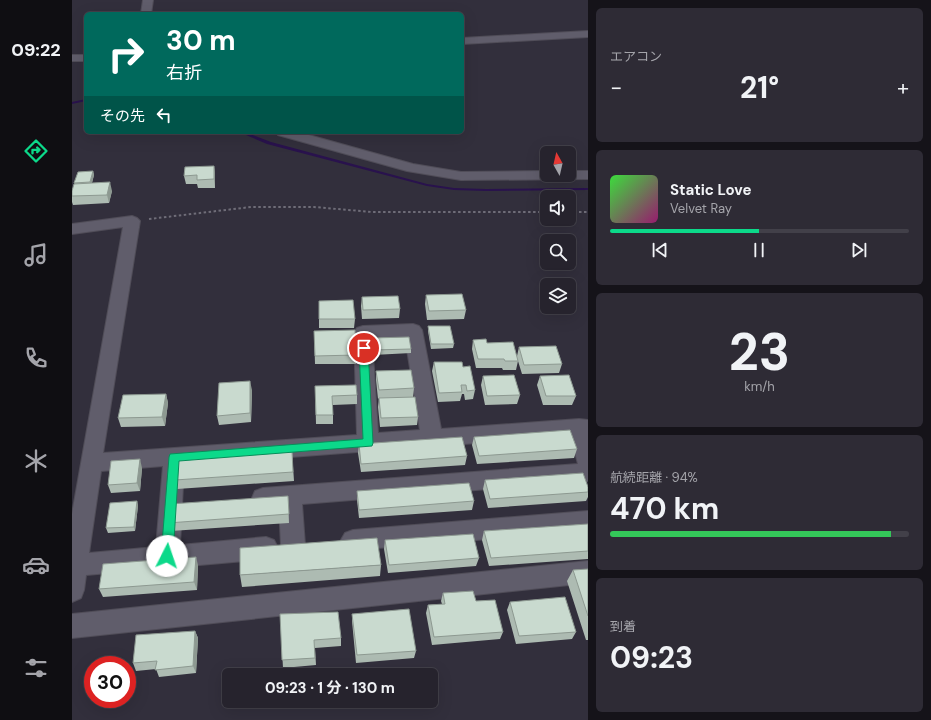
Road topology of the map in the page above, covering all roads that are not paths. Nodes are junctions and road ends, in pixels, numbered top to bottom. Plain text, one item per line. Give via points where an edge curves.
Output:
1 (148, 0) edge
2 (146, 12) edge
3 (588, 34) edge
4 (464, 41) edge
5 (72, 58) edge
6 (84, 58) edge
7 (290, 134) edge
8 (588, 175) edge
9 (72, 229) edge
10 (583, 428) edge
11 (432, 438) junction
12 (368, 443) junction
13 (174, 457) junction
14 (588, 462) edge
15 (91, 464) junction
16 (588, 472) edge
17 (290, 496) junction
18 (245, 500) edge
19 (193, 504) edge
20 (170, 506) junction
21 (588, 521) edge
22 (293, 545) junction
23 (167, 556) junction
24 (76, 565) junction
25 (588, 572) edge
26 (72, 590) edge
27 (72, 626) edge

1 - 2 street
3 - 4 street
5 - 6 street
7 - 8 street via 412,168 461,176
9 - 15 street via 132,221
10 - 11 street
10 - 14 street
11 - 12 street
11 - 12 street via 413,330 363,332
12 - 13 street
13 - 15 street
13 - 20 street
15 - 24 street
16 - 17 street
17 - 18 street
17 - 22 street
19 - 20 street
20 - 23 street
21 - 22 street
22 - 23 street
23 - 24 street
24 - 26 street
25 - 27 street

